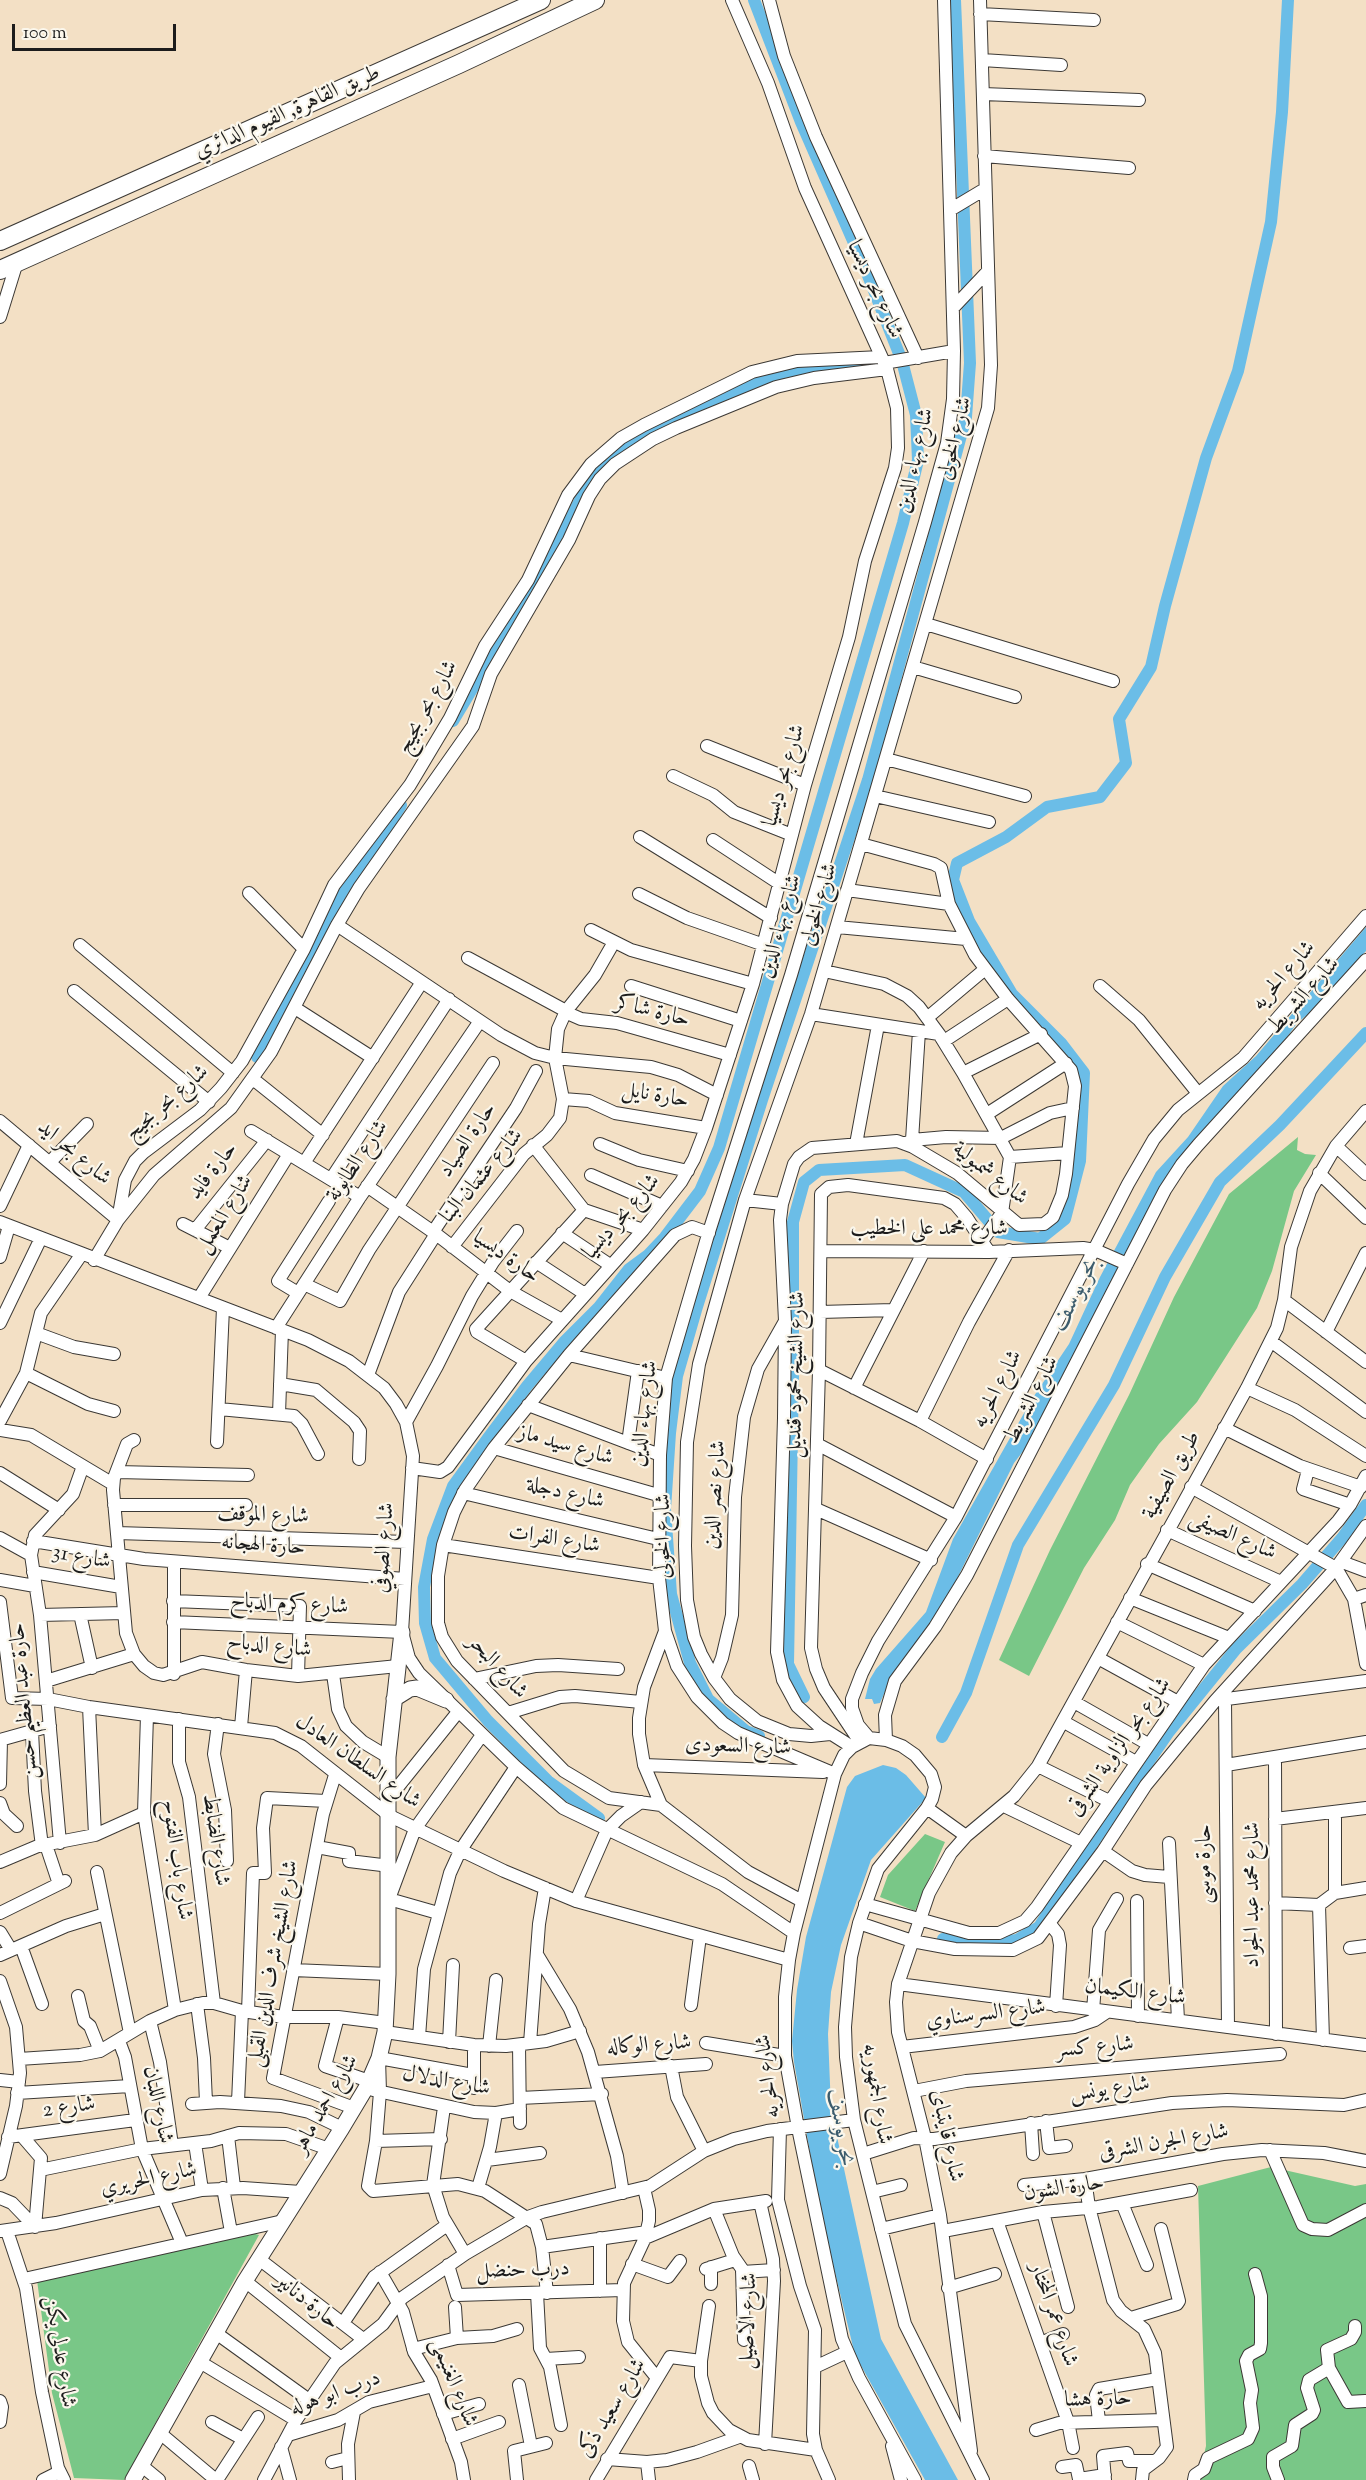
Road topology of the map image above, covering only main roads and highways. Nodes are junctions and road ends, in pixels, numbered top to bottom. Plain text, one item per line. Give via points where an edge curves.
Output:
1 (541, 0) edge
2 (595, 0) edge
3 (0, 241) edge
4 (0, 270) edge
5 (402, 1632) road end
6 (394, 1699) junction
7 (446, 1700) road end
8 (134, 2480) edge

1 - 3 highway, طريق القاهرة, الفيوم الدائري
2 - 4 highway, طريق القاهرة, الفيوم الدائري
5 - 6 main road, شارع احمد ماهر
6 - 7 main road via 417,1688
6 - 8 main road, شارع احمد ماهر via 388,1757 390,1866 385,2027 372,2087 354,2108 245,2281

